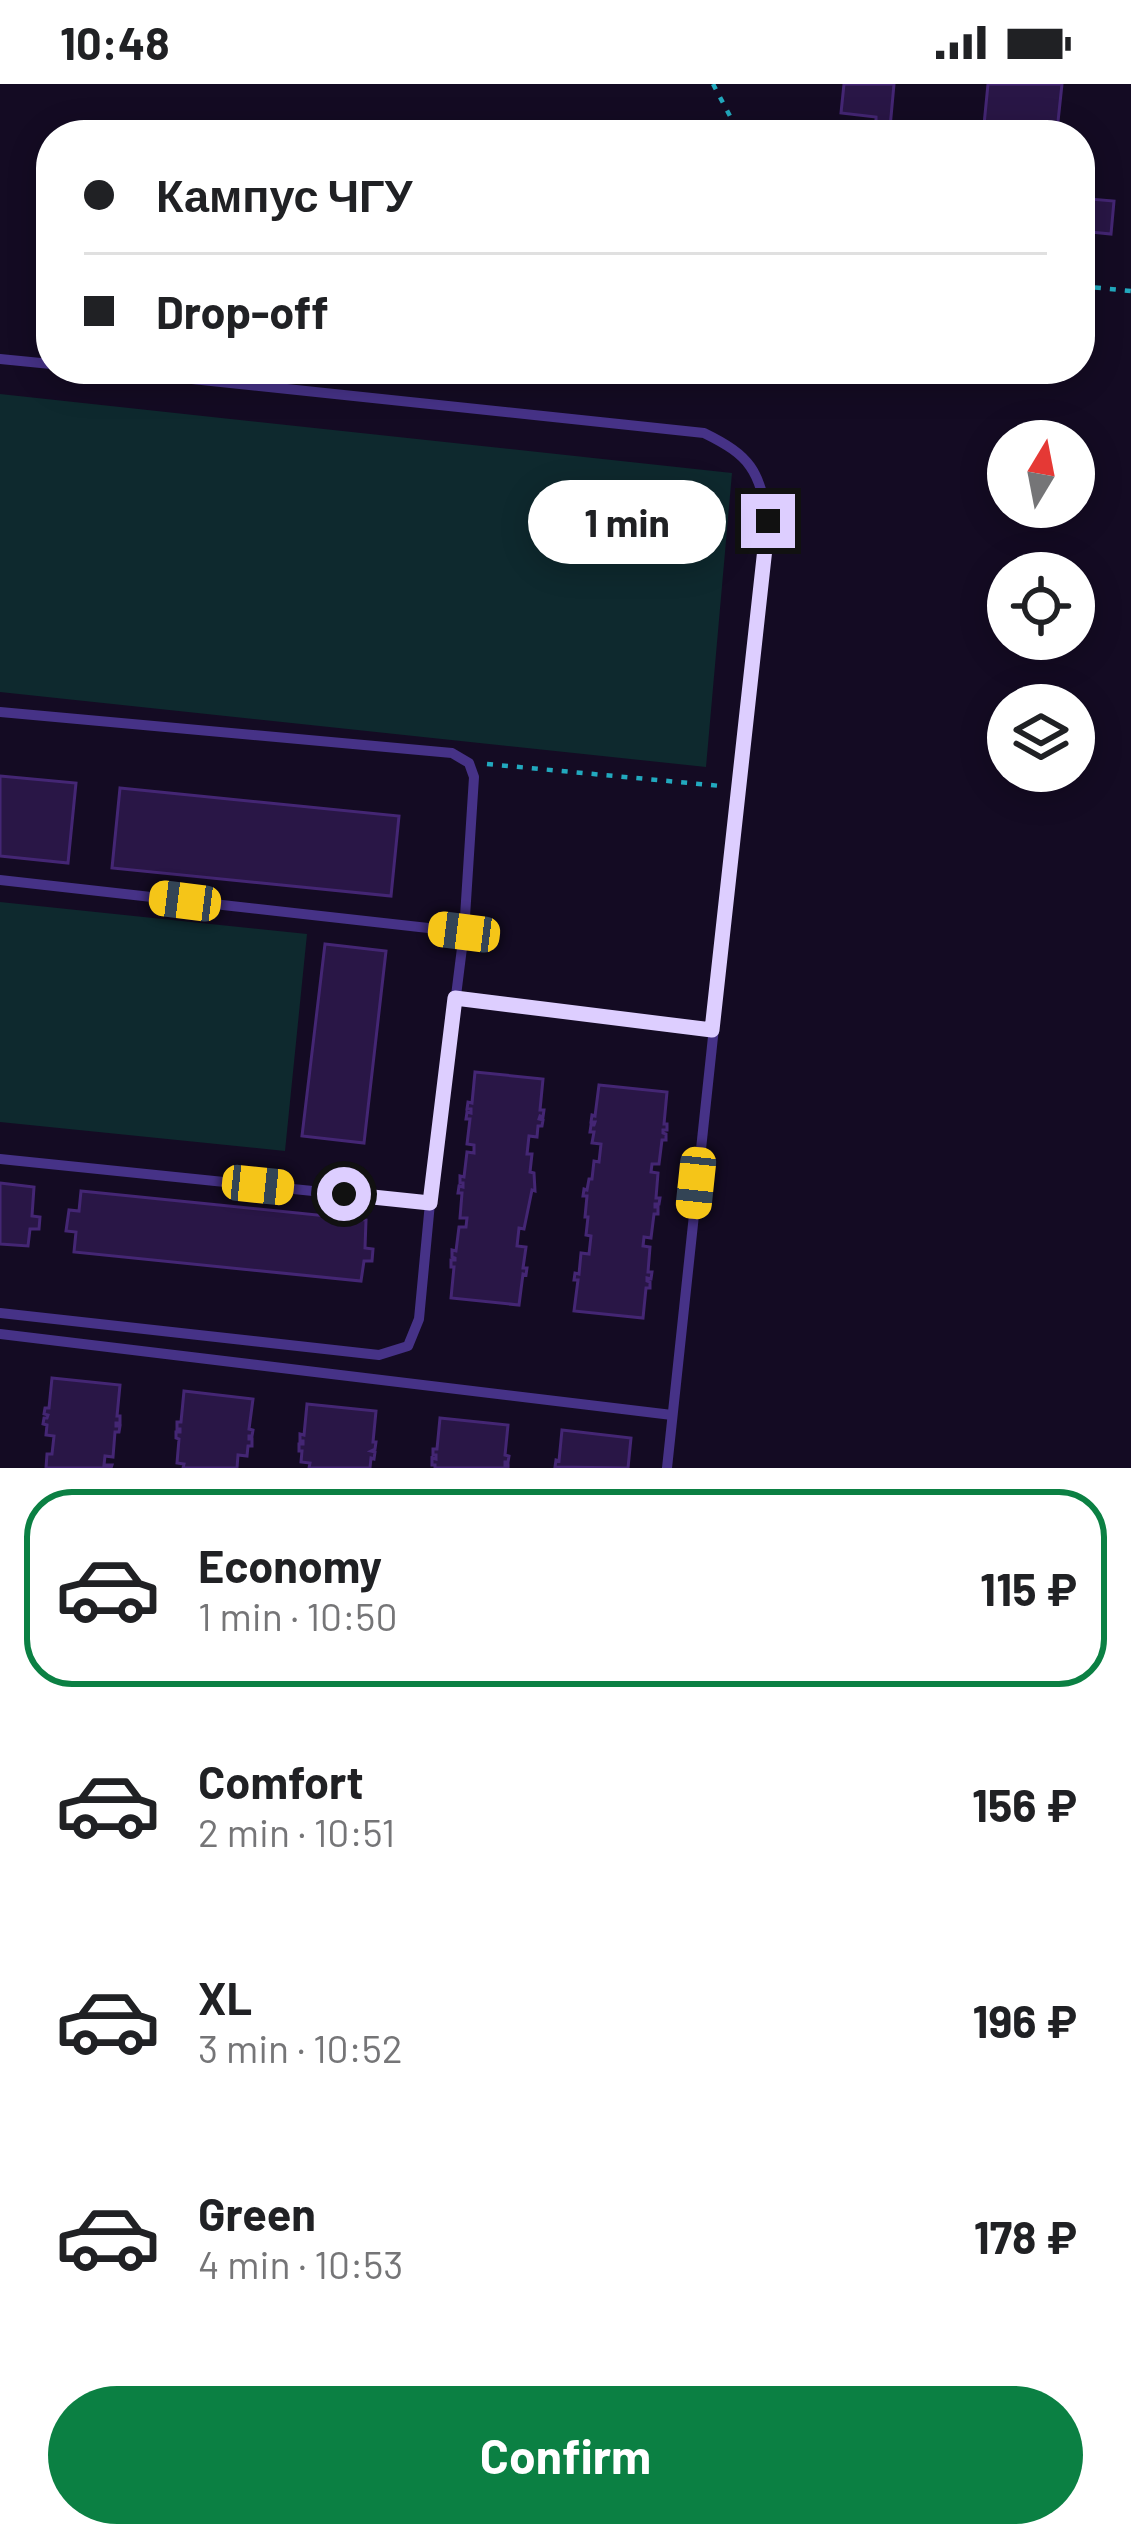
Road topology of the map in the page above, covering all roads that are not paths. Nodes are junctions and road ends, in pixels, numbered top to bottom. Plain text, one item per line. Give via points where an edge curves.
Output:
1 (0, 359) edge
2 (36, 363) edge
3 (239, 384) edge
4 (0, 712) edge
5 (0, 880) edge
6 (464, 932) junction
7 (455, 998) junction
8 (712, 1030) junction
9 (0, 1159) edge
10 (430, 1203) junction
11 (0, 1313) edge
12 (0, 1334) edge
13 (672, 1415) junction
14 (667, 1468) edge

1 - 2 lane
3 - 8 lane via 704,433 753,468 768,521
4 - 6 lane via 452,753 470,763 474,777
5 - 6 lane
6 - 7 lane
7 - 8 lane
7 - 10 lane
8 - 13 lane
9 - 10 lane
10 - 11 lane via 419,1319 408,1346 379,1355
12 - 13 lane
13 - 14 lane

